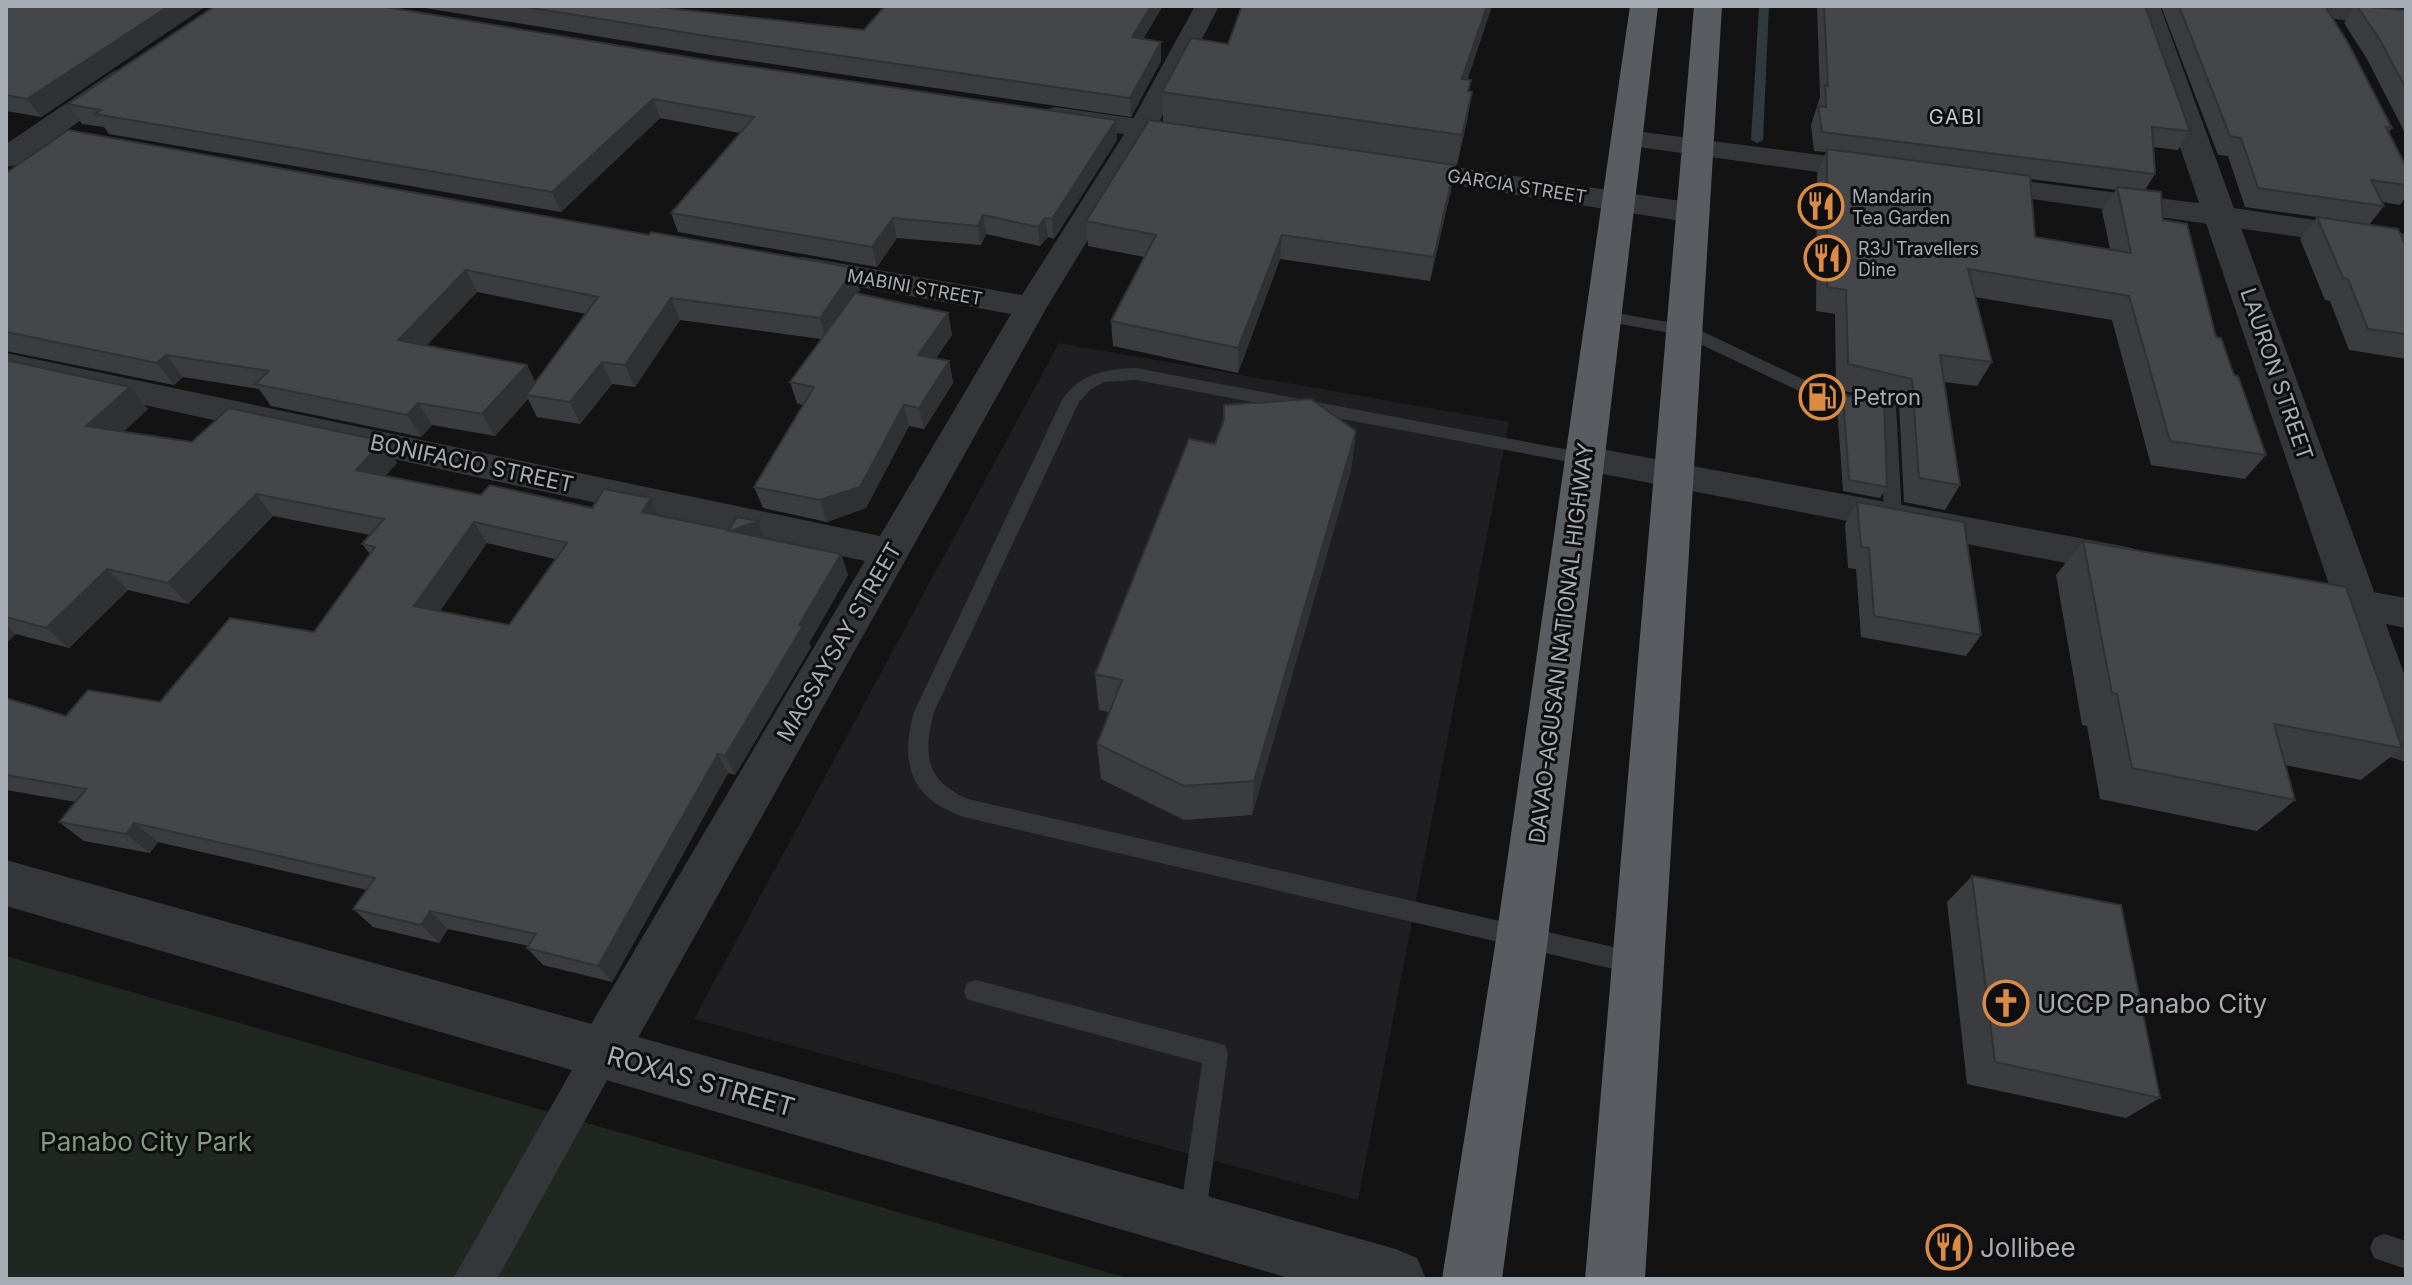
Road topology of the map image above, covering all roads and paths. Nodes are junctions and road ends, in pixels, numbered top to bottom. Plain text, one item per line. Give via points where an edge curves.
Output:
1 (1207, 6) edge
2 (1644, 6) edge
3 (1708, 6) edge
4 (2146, 6) edge
5 (2318, 8) edge
6 (2406, 19) edge
7 (2335, 35) edge
8 (142, 65) edge
9 (1034, 113) edge
10 (1142, 128) junction
11 (42, 133) junction
12 (1627, 138) junction
13 (85, 140) edge
14 (1234, 143) edge
15 (1698, 148) junction
16 (6, 158) edge
17 (1373, 164) edge
18 (1904, 175) edge
19 (1952, 181) edge
20 (1619, 202) junction
21 (1694, 213) junction
22 (2221, 215) junction
23 (2406, 243) edge
24 (778, 263) edge
25 (1031, 307) junction
26 (1604, 316) junction
27 (1685, 330) junction
28 (6, 364) edge
29 (1585, 459) junction
30 (1674, 476) junction
31 (1893, 517) junction
32 (891, 552) junction
33 (2157, 566) edge
34 (2296, 593) edge
35 (2358, 605) junction
36 (2406, 613) edge
37 (2406, 743) edge
38 (6, 883) edge
39 (1522, 939) junction
40 (1639, 964) junction
41 (976, 991) dead end
42 (602, 1053) junction
43 (1192, 1221) junction
44 (474, 1279) edge
45 (1396, 1279) edge
46 (1472, 1279) edge
47 (1615, 1279) edge

1 - 10 street, MAGSAYSAY STREET
2 - 12 highway, DAVAO-AGUSAN NATIONAL HIGHWAY
3 - 15 highway
4 - 22 street, LAURON STREET
5 - 6 street
5 - 7 street
8 - 11 street
9 - 10 street
10 - 14 street
10 - 25 street, MAGSAYSAY STREET
11 - 13 street
11 - 16 street
12 - 15 street
12 - 20 highway, DAVAO-AGUSAN NATIONAL HIGHWAY
15 - 18 street
15 - 21 highway
17 - 20 street, GARCIA STREET
19 - 22 street
20 - 21 street, GARCIA STREET
20 - 26 highway, DAVAO-AGUSAN NATIONAL HIGHWAY
21 - 27 highway
22 - 23 street
22 - 35 street, LAURON STREET
24 - 25 street, MABINI STREET
25 - 32 street, MAGSAYSAY STREET
26 - 27 lane
26 - 29 highway, DAVAO-AGUSAN NATIONAL HIGHWAY
27 - 30 highway
27 - 31 lane via 1822,395 1890,408
28 - 32 street, BONIFACIO STREET
29 - 30 street
29 - 39 highway, DAVAO-AGUSAN NATIONAL HIGHWAY
29 - 39 lane via 1136,374 1095,379 1079,387 1071,400 916,739 920,768 935,792 964,808
30 - 31 street
30 - 40 highway
31 - 33 street
32 - 42 street, MAGSAYSAY STREET
34 - 35 street
35 - 36 street
35 - 37 street, LAURON STREET
38 - 42 street, ROXAS STREET
39 - 40 lane
39 - 46 highway, DAVAO-AGUSAN NATIONAL HIGHWAY
40 - 47 highway
41 - 43 lane via 1216,1054
42 - 43 street, ROXAS STREET
42 - 44 street, MAGSAYSAY STREET
43 - 45 street, ROXAS STREET

